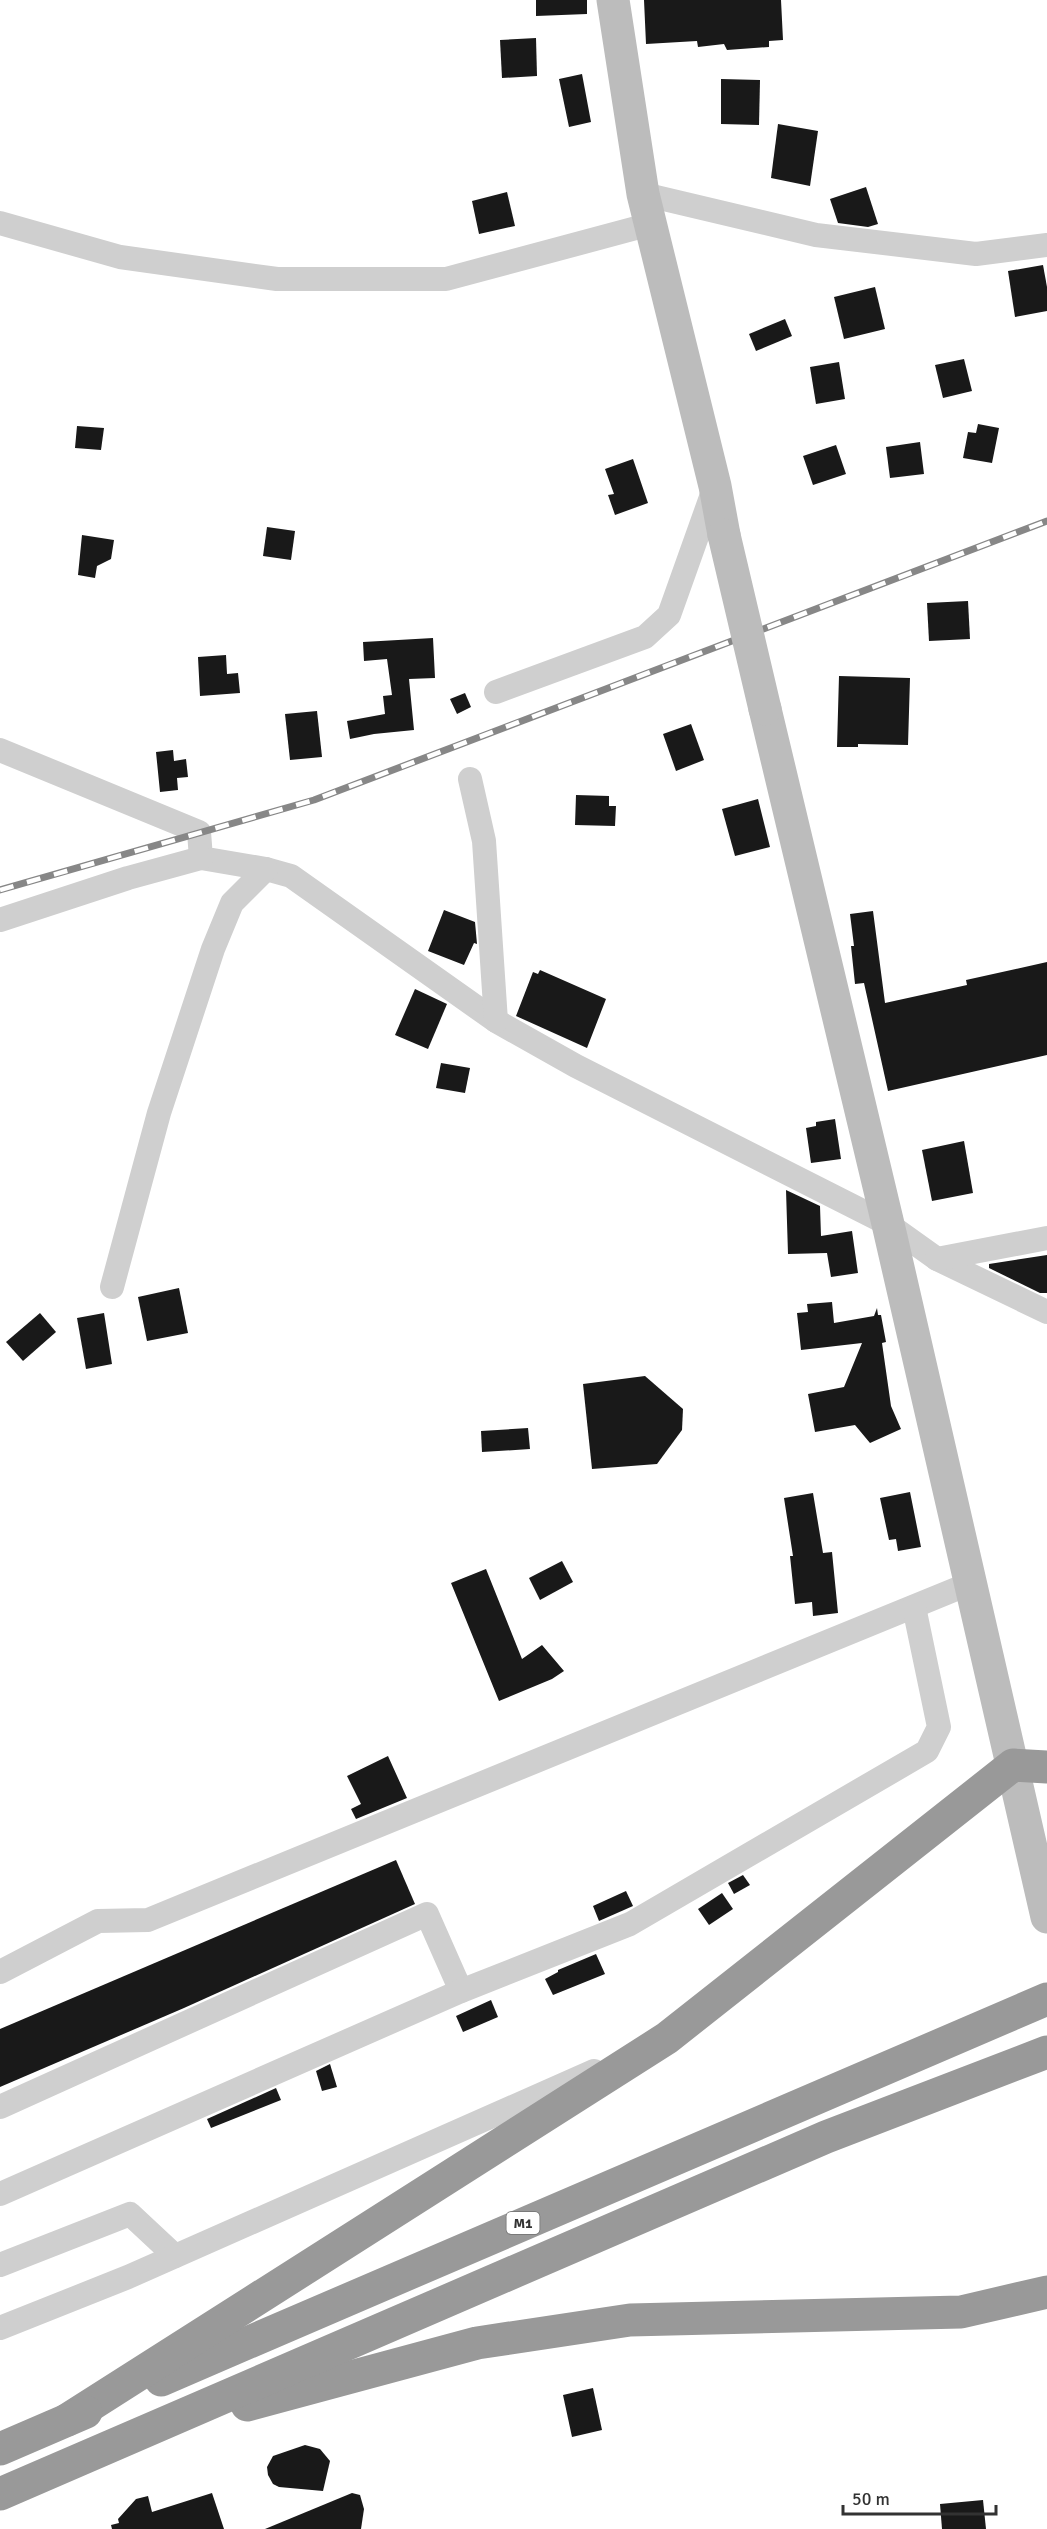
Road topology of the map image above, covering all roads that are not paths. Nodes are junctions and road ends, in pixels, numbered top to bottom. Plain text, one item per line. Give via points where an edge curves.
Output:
1 (613, 0) edge
2 (647, 209) junction
3 (0, 223) edge
4 (1047, 245) edge
5 (715, 486) junction
6 (496, 692) dead end
7 (0, 750) edge
8 (470, 779) dead end
9 (201, 858) junction
10 (266, 869) junction
11 (0, 920) edge
12 (496, 1021) junction
13 (888, 1224) junction
14 (1047, 1238) edge
15 (937, 1259) junction
16 (112, 1287) dead end
17 (1047, 1312) edge
18 (971, 1583) junction
19 (914, 1607) junction
20 (1013, 1765) junction
21 (1047, 1767) edge
22 (1045, 1907) edge
23 (0, 1972) edge
24 (461, 1990) junction
25 (1047, 1999) edge
26 (667, 2038) junction
27 (1047, 2052) edge
28 (0, 2107) edge
29 (0, 2194) edge
30 (175, 2256) junction
31 (0, 2265) edge
32 (1047, 2292) edge
33 (0, 2328) edge
34 (67, 2420) junction
35 (135, 2435) junction
36 (0, 2449) edge
37 (0, 2494) edge

1 - 2 main road
2 - 3 street via 446,279 277,279 120,257
2 - 4 street via 976,254
2 - 5 main road
5 - 6 street via 669,615 645,637
5 - 13 main road, bridge
7 - 9 street via 199,832
8 - 12 street via 484,842
9 - 10 street
9 - 11 street
10 - 12 street via 291,876
10 - 16 street via 232,903 213,949 159,1113
12 - 13 street via 576,1066
13 - 15 street
13 - 18 main road
14 - 15 street
15 - 17 street
18 - 19 street
18 - 20 main road
19 - 23 street via 148,1920 98,1921
19 - 24 street via 939,1726 927,1751 630,1924
20 - 21 highway
20 - 22 main road
20 - 26 highway
24 - 28 street via 427,1914
24 - 29 street
25 - 34 highway, M1
26 - 30 street
26 - 34 highway
27 - 35 highway via 825,2137
30 - 31 street via 130,2214
30 - 33 street
32 - 35 highway via 962,2312 630,2320 477,2343
34 - 36 highway, M1
35 - 37 highway

